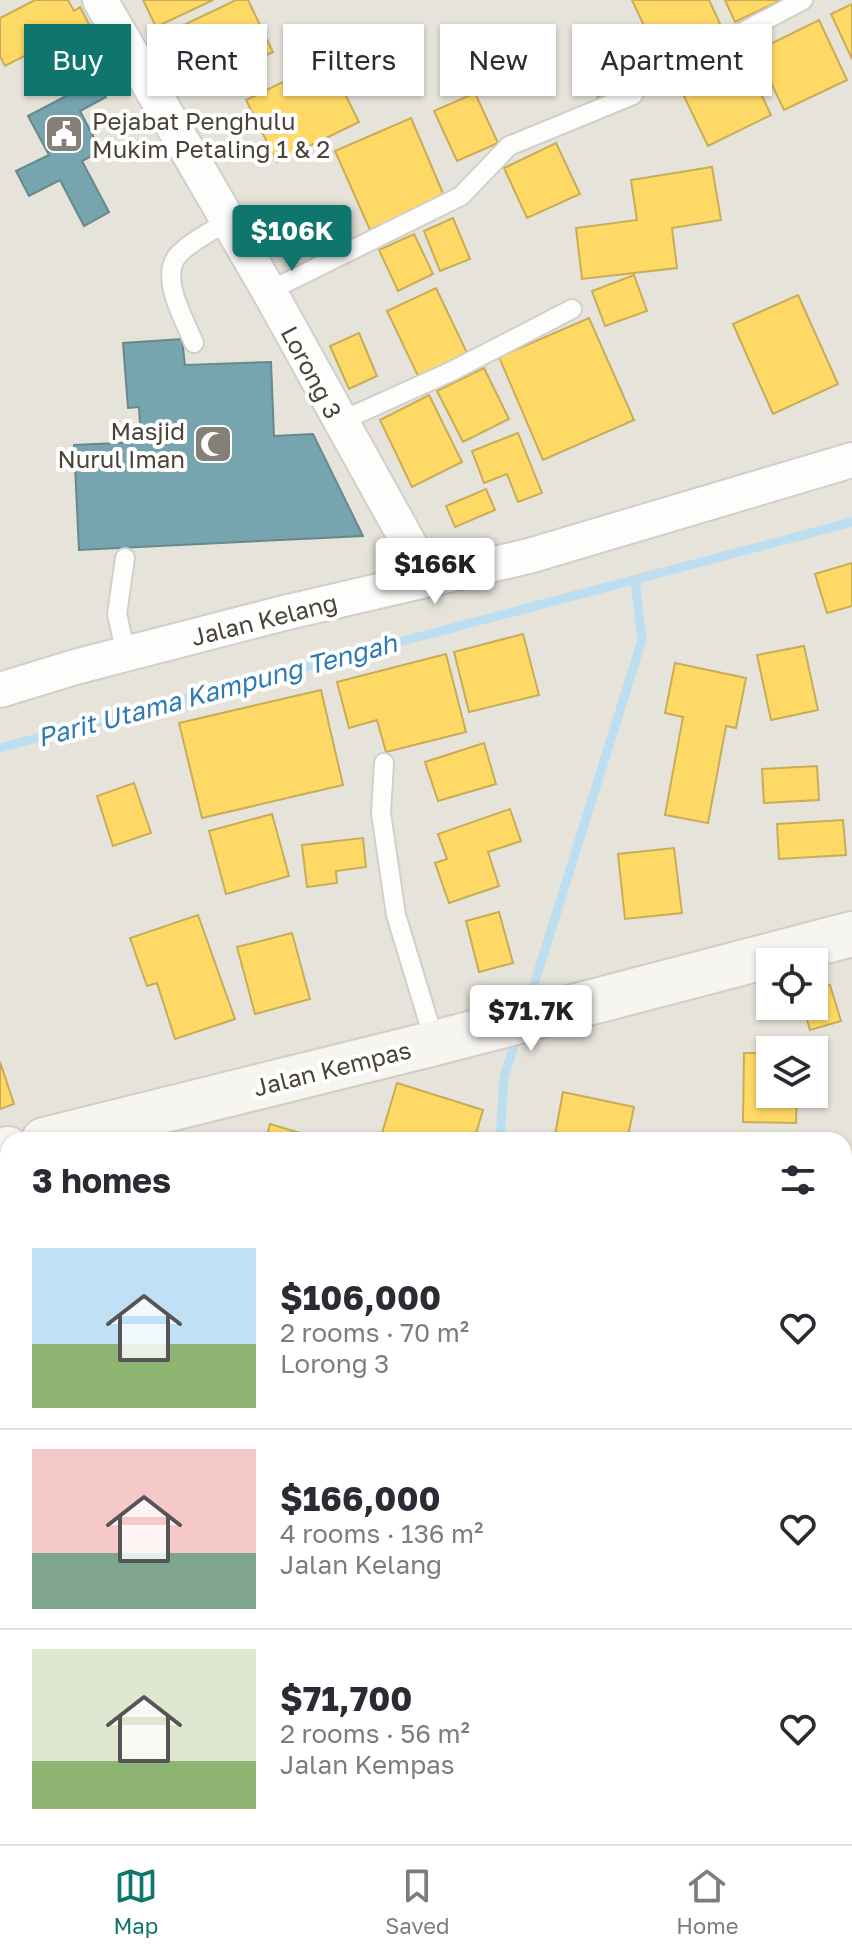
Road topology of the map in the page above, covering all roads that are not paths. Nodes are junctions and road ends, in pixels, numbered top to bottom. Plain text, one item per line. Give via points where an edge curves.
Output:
1 (100, 0) edge
2 (803, 0) edge
3 (758, 24) edge
4 (631, 96) edge
5 (228, 221) junction
6 (269, 291) junction
7 (572, 309) dead end
8 (194, 343) dead end
9 (339, 422) junction
10 (852, 460) edge
11 (125, 558) dead end
12 (428, 578) junction
13 (126, 654) junction
14 (0, 690) edge
15 (384, 763) dead end
16 (850, 943) edge
17 (435, 1043) junction
18 (95, 1132) edge

1 - 5 street, Lorong 3
2 - 3 lane
4 - 6 lane via 509,146 461,196
5 - 6 street, Lorong 3
5 - 8 lane via 181,251 171,268
6 - 9 street, Lorong 3
7 - 9 lane
9 - 12 street, Lorong 3
10 - 12 street, Jalan Kelang via 529,556
11 - 13 lane via 117,614
12 - 13 street, Jalan Kelang
13 - 14 street, Jalan Kelang
15 - 17 lane via 381,813 396,915
16 - 17 street, Jalan Kempas
17 - 18 street, Jalan Kempas

